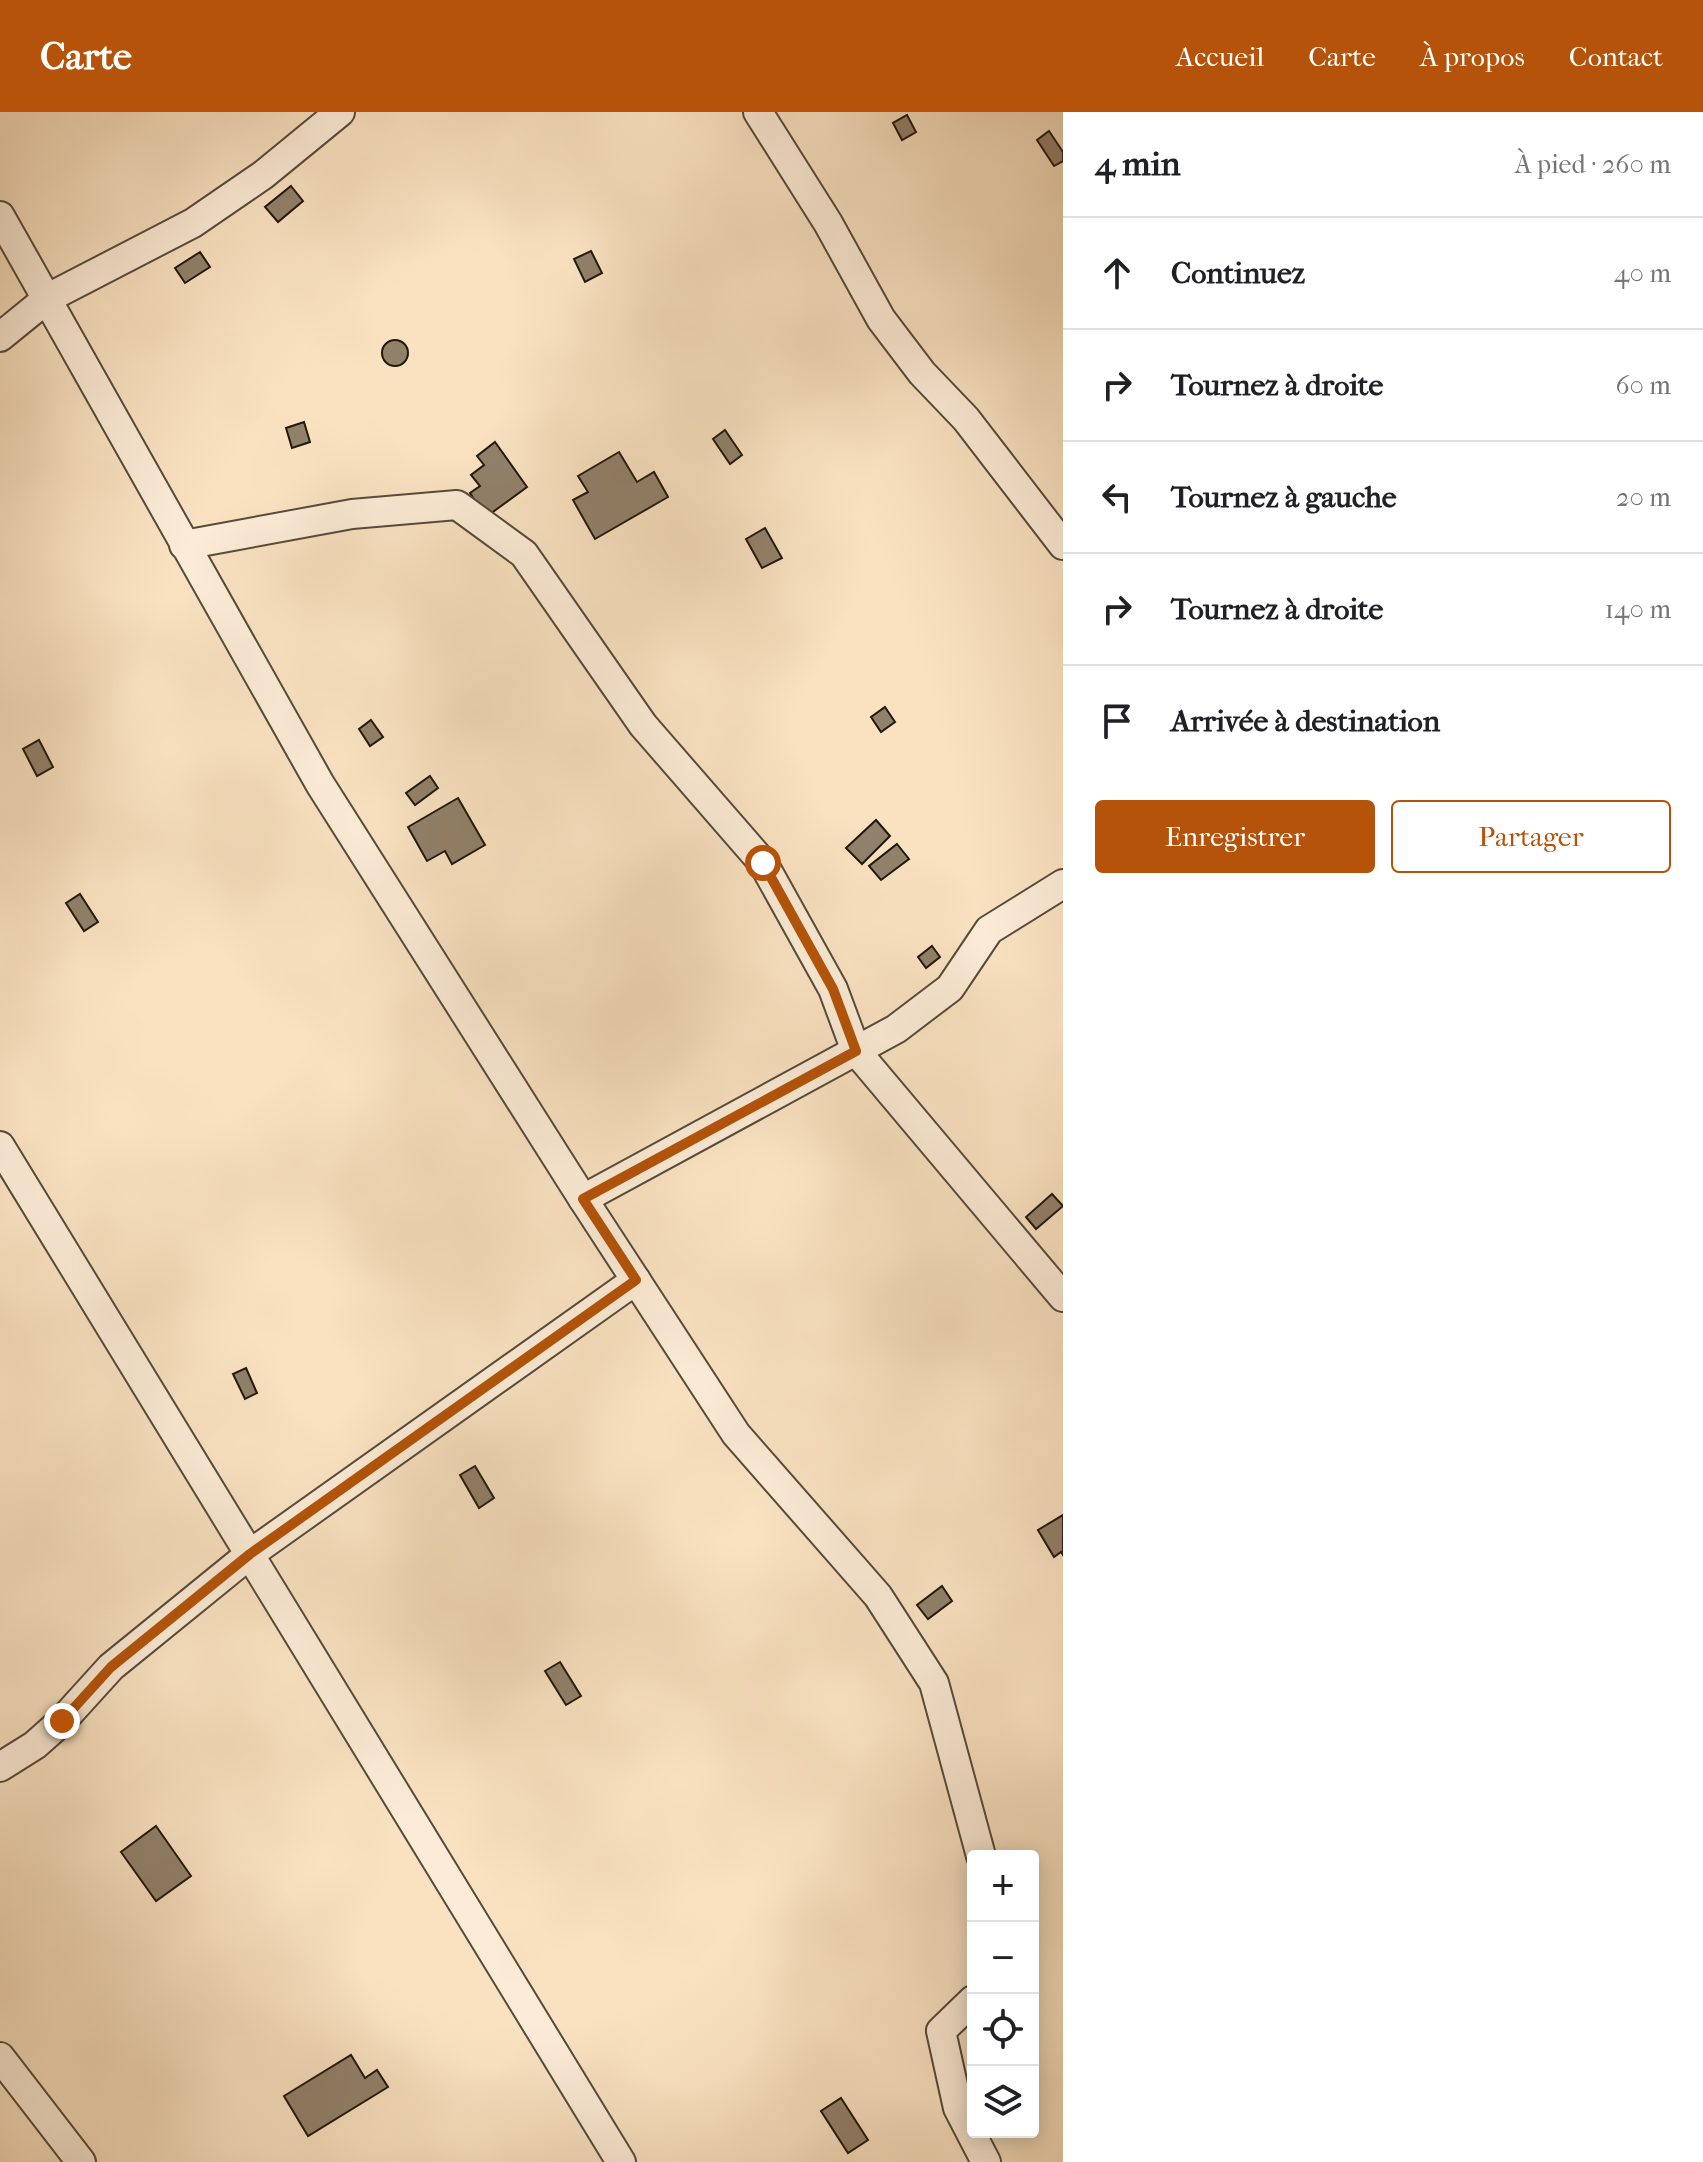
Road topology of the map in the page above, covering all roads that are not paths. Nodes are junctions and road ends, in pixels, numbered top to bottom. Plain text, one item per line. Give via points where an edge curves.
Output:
1 (340, 112) edge
2 (758, 112) edge
3 (0, 216) edge
4 (48, 298) junction
5 (0, 337) edge
6 (184, 545) junction
7 (1063, 545) edge
8 (1063, 884) edge
9 (856, 1051) junction
10 (0, 1146) edge
11 (583, 1199) junction
12 (636, 1280) junction
13 (1063, 1297) edge
14 (250, 1554) junction
15 (0, 1767) edge
16 (979, 1850) edge
17 (967, 2006) edge
18 (0, 2057) edge
19 (81, 2162) edge
20 (621, 2162) edge
21 (986, 2162) edge

1 - 4 street via 193,223
2 - 7 street via 881,319
3 - 4 street
4 - 5 street
4 - 6 street
6 - 9 street via 352,514 457,505 524,554 643,725 763,863 833,989
6 - 11 street via 320,784
8 - 9 street via 989,930 950,988
9 - 11 street
9 - 13 street
10 - 14 street
11 - 12 street
12 - 14 street
12 - 16 street via 736,1434 878,1596 934,1683
14 - 15 street via 111,1667 35,1745
14 - 20 street
17 - 21 street via 941,2031 958,2108
18 - 19 street

